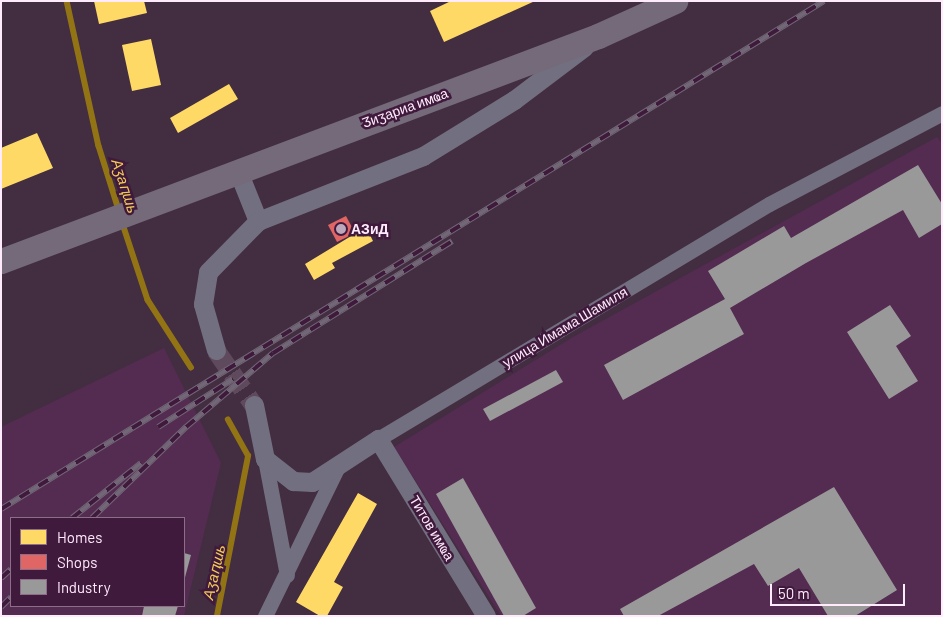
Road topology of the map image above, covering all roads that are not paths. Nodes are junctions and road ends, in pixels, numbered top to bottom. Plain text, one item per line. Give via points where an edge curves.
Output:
1 (675, 1) edge
2 (598, 36) junction
3 (942, 113) edge
4 (238, 170) junction
5 (258, 221) junction
6 (1, 261) edge
7 (216, 350) tunnel mouth
8 (254, 405) tunnel mouth
9 (378, 439) junction
10 (265, 459) junction
11 (339, 464) junction
12 (287, 575) junction
13 (265, 616) edge
14 (486, 616) edge

1 - 2 highway, Ӡиӡариа имҩа
2 - 4 highway, Ӡиӡариа имҩа
2 - 5 street via 514,100 423,156 328,197
3 - 9 street, улица Имама Шамиля via 769,204
4 - 5 street
4 - 6 highway, Ӡиӡариа имҩа
5 - 7 street via 208,272 203,304
8 - 10 street
9 - 11 street, улица Имама Шамиля
9 - 14 street, Титов имҩа
10 - 11 street, улица Имама Шамиля via 293,481 312,482
10 - 12 street
11 - 12 street
12 - 13 street

